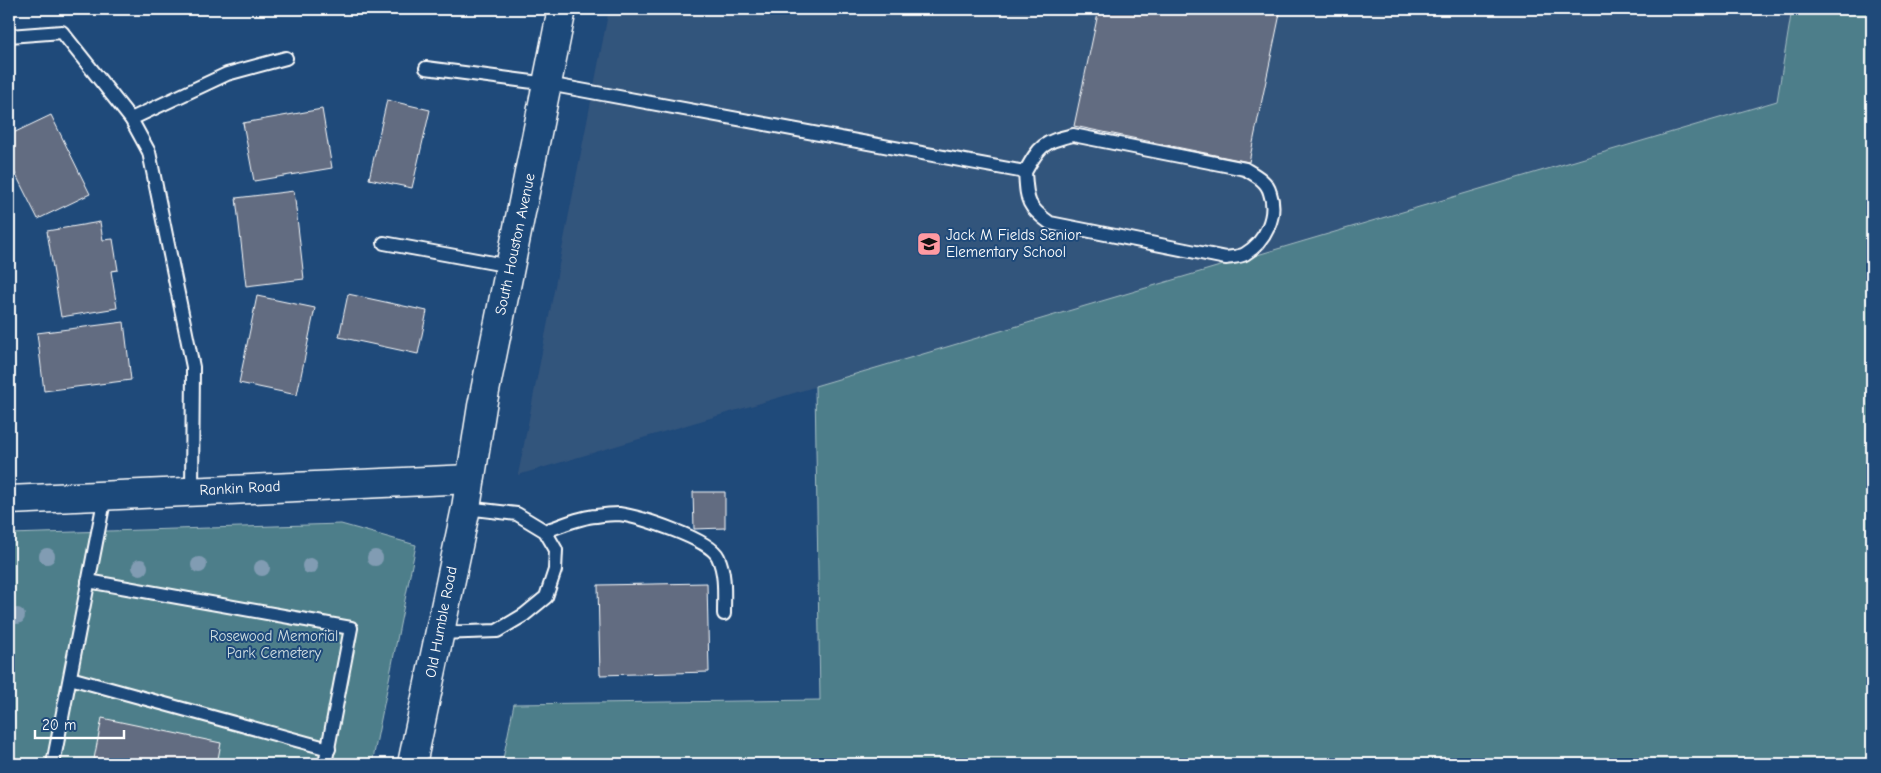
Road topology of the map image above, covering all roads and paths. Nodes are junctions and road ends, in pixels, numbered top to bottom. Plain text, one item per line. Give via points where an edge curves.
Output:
1 (562, 9) edge
2 (9, 36) edge
3 (286, 58) dead end
4 (426, 68) dead end
5 (548, 84) junction
6 (131, 119) junction
7 (1025, 172) junction
8 (384, 243) dead end
9 (510, 266) junction
10 (470, 479) junction
11 (192, 491) junction
12 (105, 496) junction
13 (9, 500) edge
14 (466, 508) junction
15 (545, 531) junction
16 (88, 582) junction
17 (724, 614) dead end
18 (439, 633) junction
19 (70, 678) junction
20 (329, 749) junction
21 (53, 764) edge
22 (325, 764) edge
23 (412, 764) edge

1 - 5 main road, South Houston Avenue
2 - 6 lane via 62,32
3 - 6 lane via 227,74
4 - 5 lane
5 - 7 lane
5 - 9 main road, South Houston Avenue
6 - 11 lane via 149,152 193,367
7 - 7 lane via 1037,151 1052,140 1073,134 1245,169 1260,178 1270,193 1272,218 1262,240 1244,255 1226,258 1050,223 1035,212 1026,197
8 - 9 lane
9 - 10 main road, South Houston Avenue
10 - 11 main road, Rankin Road
10 - 14 main road, Old Humble Road
11 - 12 main road, Rankin Road
12 - 13 main road, Rankin Road
12 - 16 lane
14 - 15 lane via 516,514
14 - 18 main road, Old Humble Road
15 - 17 lane via 593,516 618,514 665,526 694,539 713,549 718,557 724,584
15 - 18 lane via 556,550 555,570 546,597 497,631
16 - 19 lane
16 - 20 lane via 351,628
18 - 23 main road, Old Humble Road
19 - 20 lane
19 - 21 lane
20 - 22 lane

